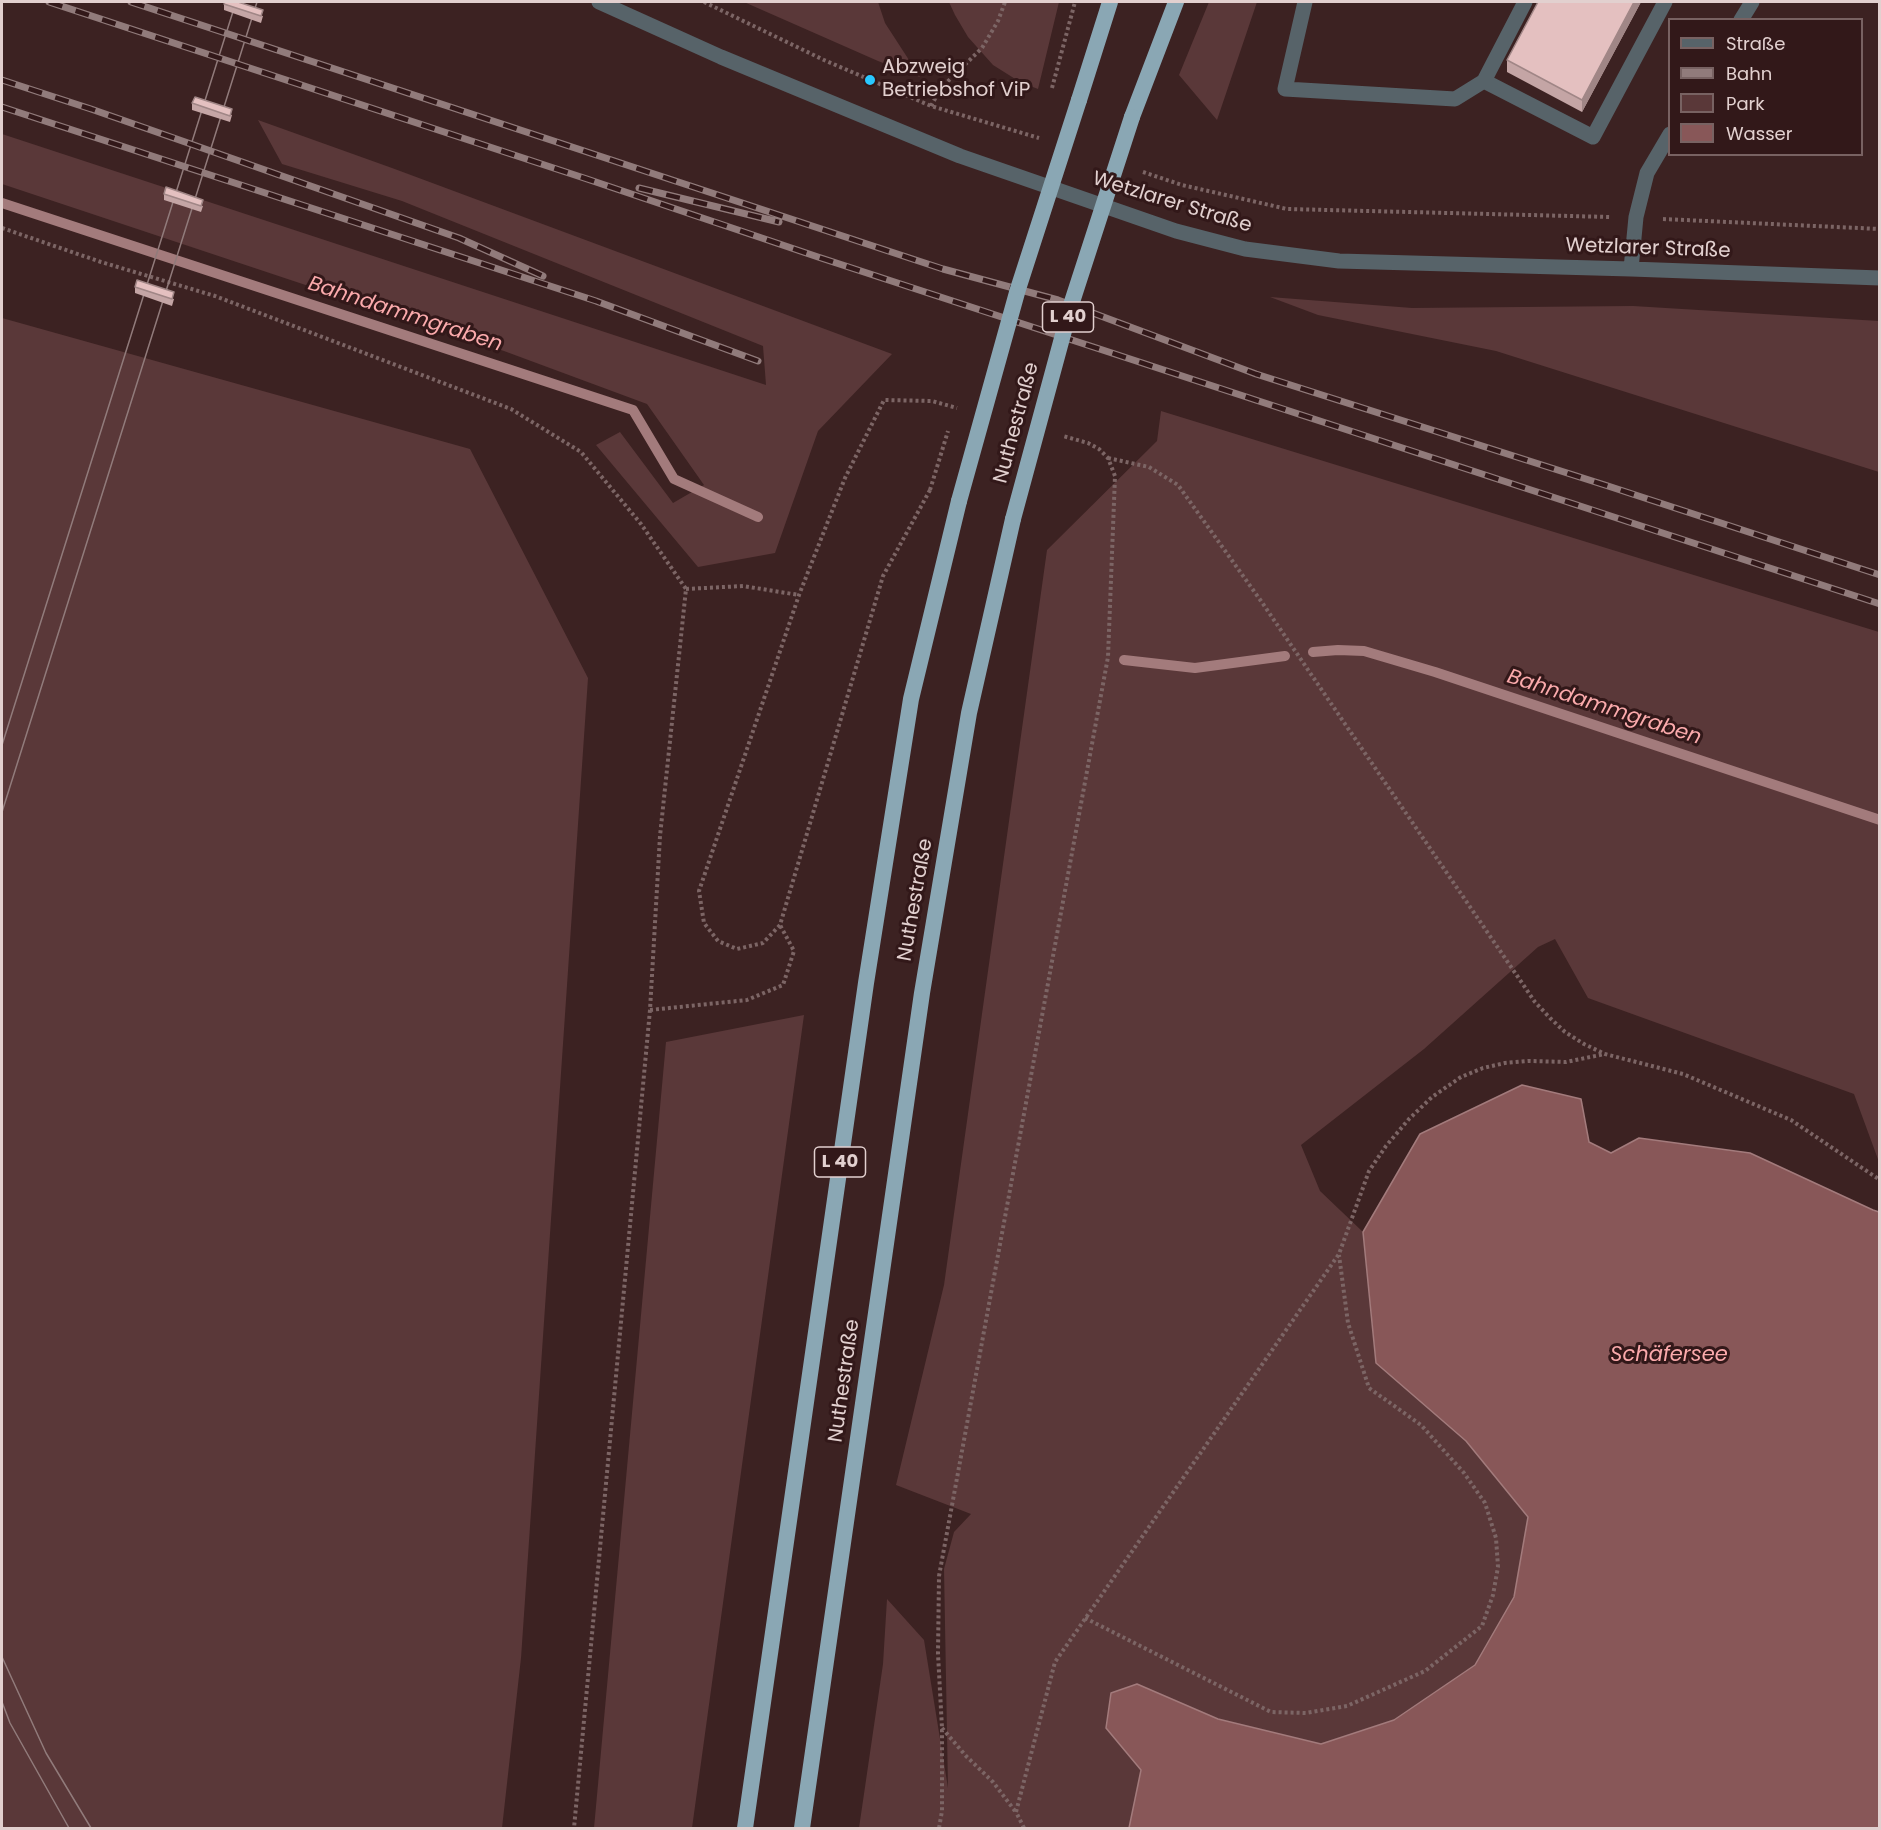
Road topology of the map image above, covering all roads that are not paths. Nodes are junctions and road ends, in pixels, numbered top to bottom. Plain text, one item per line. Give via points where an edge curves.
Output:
1 (599, 2) edge
2 (1110, 2) edge
3 (1176, 2) edge
4 (1305, 2) edge
5 (1525, 2) edge
6 (1665, 2) edge
7 (1752, 2) edge
8 (1742, 18) edge
9 (1484, 81) junction
10 (1668, 137) edge
11 (1631, 269) junction
12 (1880, 279) edge
13 (745, 1828) edge
14 (802, 1828) edge

1 - 11 street, Wetzlarer Straße via 960,156 1176,231 1245,249 1339,261
2 - 13 highway, Nuthestraße / L 40, bridge via 1018,289 959,501 909,711 866,983
3 - 14 highway, Nuthestraße / L 40, bridge via 1132,117 1071,305 1013,519 969,713 922,993
4 - 9 street via 1286,89 1455,99
5 - 9 street
6 - 9 street via 1593,137
7 - 8 street
10 - 11 street via 1647,173 1636,217
11 - 12 street, Wetzlarer Straße

